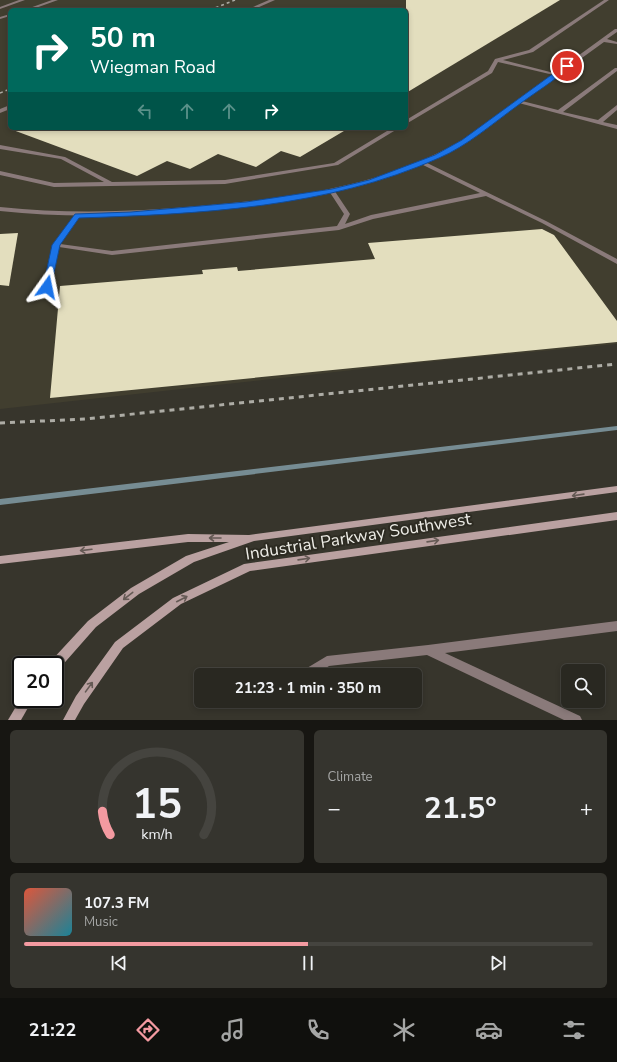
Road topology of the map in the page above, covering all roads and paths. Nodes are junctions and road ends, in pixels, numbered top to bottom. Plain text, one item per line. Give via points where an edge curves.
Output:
1 (23, 0) edge
2 (56, 0) edge
3 (273, 0) edge
4 (607, 0) edge
5 (0, 8) edge
6 (32, 8) edge
7 (253, 8) edge
8 (617, 30) edge
9 (603, 40) junction
10 (617, 43) edge
11 (497, 60) junction
12 (617, 69) edge
13 (556, 75) junction
14 (518, 102) junction
15 (617, 106) edge
16 (559, 112) junction
17 (408, 121) edge
18 (599, 122) junction
19 (617, 127) edge
20 (393, 130) edge
21 (0, 147) edge
22 (423, 163) junction
23 (0, 173) edge
24 (111, 184) junction
25 (332, 191) junction
26 (486, 194) junction
27 (0, 209) edge
28 (77, 216) junction
29 (338, 228) junction
30 (56, 245) junction
31 (617, 262) edge
32 (47, 287) dead end
33 (617, 490) edge
34 (617, 516) edge
35 (254, 538) junction
36 (0, 560) edge
37 (617, 626) edge
38 (428, 650) junction
39 (63, 656) edge
40 (316, 668) edge
41 (21, 708) edge
42 (14, 720) edge
43 (68, 720) edge
44 (576, 720) edge

1 - 5 street
2 - 6 street
3 - 7 street
4 - 11 street via 531,51
8 - 9 street
9 - 10 street
9 - 13 street
11 - 13 street
11 - 17 street via 490,72
12 - 16 street
13 - 14 street
14 - 16 street
14 - 22 street via 464,141
15 - 18 street
16 - 18 street
18 - 19 street
20 - 24 street via 336,164 225,182
21 - 24 street via 63,158
22 - 25 street via 372,182
22 - 26 street
23 - 24 street via 54,185
25 - 28 street via 234,206
25 - 29 street via 347,214
26 - 29 street via 371,217
26 - 31 street
27 - 28 street
28 - 30 street
29 - 30 street via 112,253
30 - 32 street
33 -> 35 main road, Industrial Parkway Southwest
43 -> 34 main road, Industrial Parkway Southwest via 119,645 177,601 248,567
35 -> 36 main road via 188,538
35 -> 39 main road, Industrial Parkway Southwest via 190,559 135,591 92,624
37 - 38 street
38 - 40 street via 327,661
38 - 44 street
41 - 42 main road

